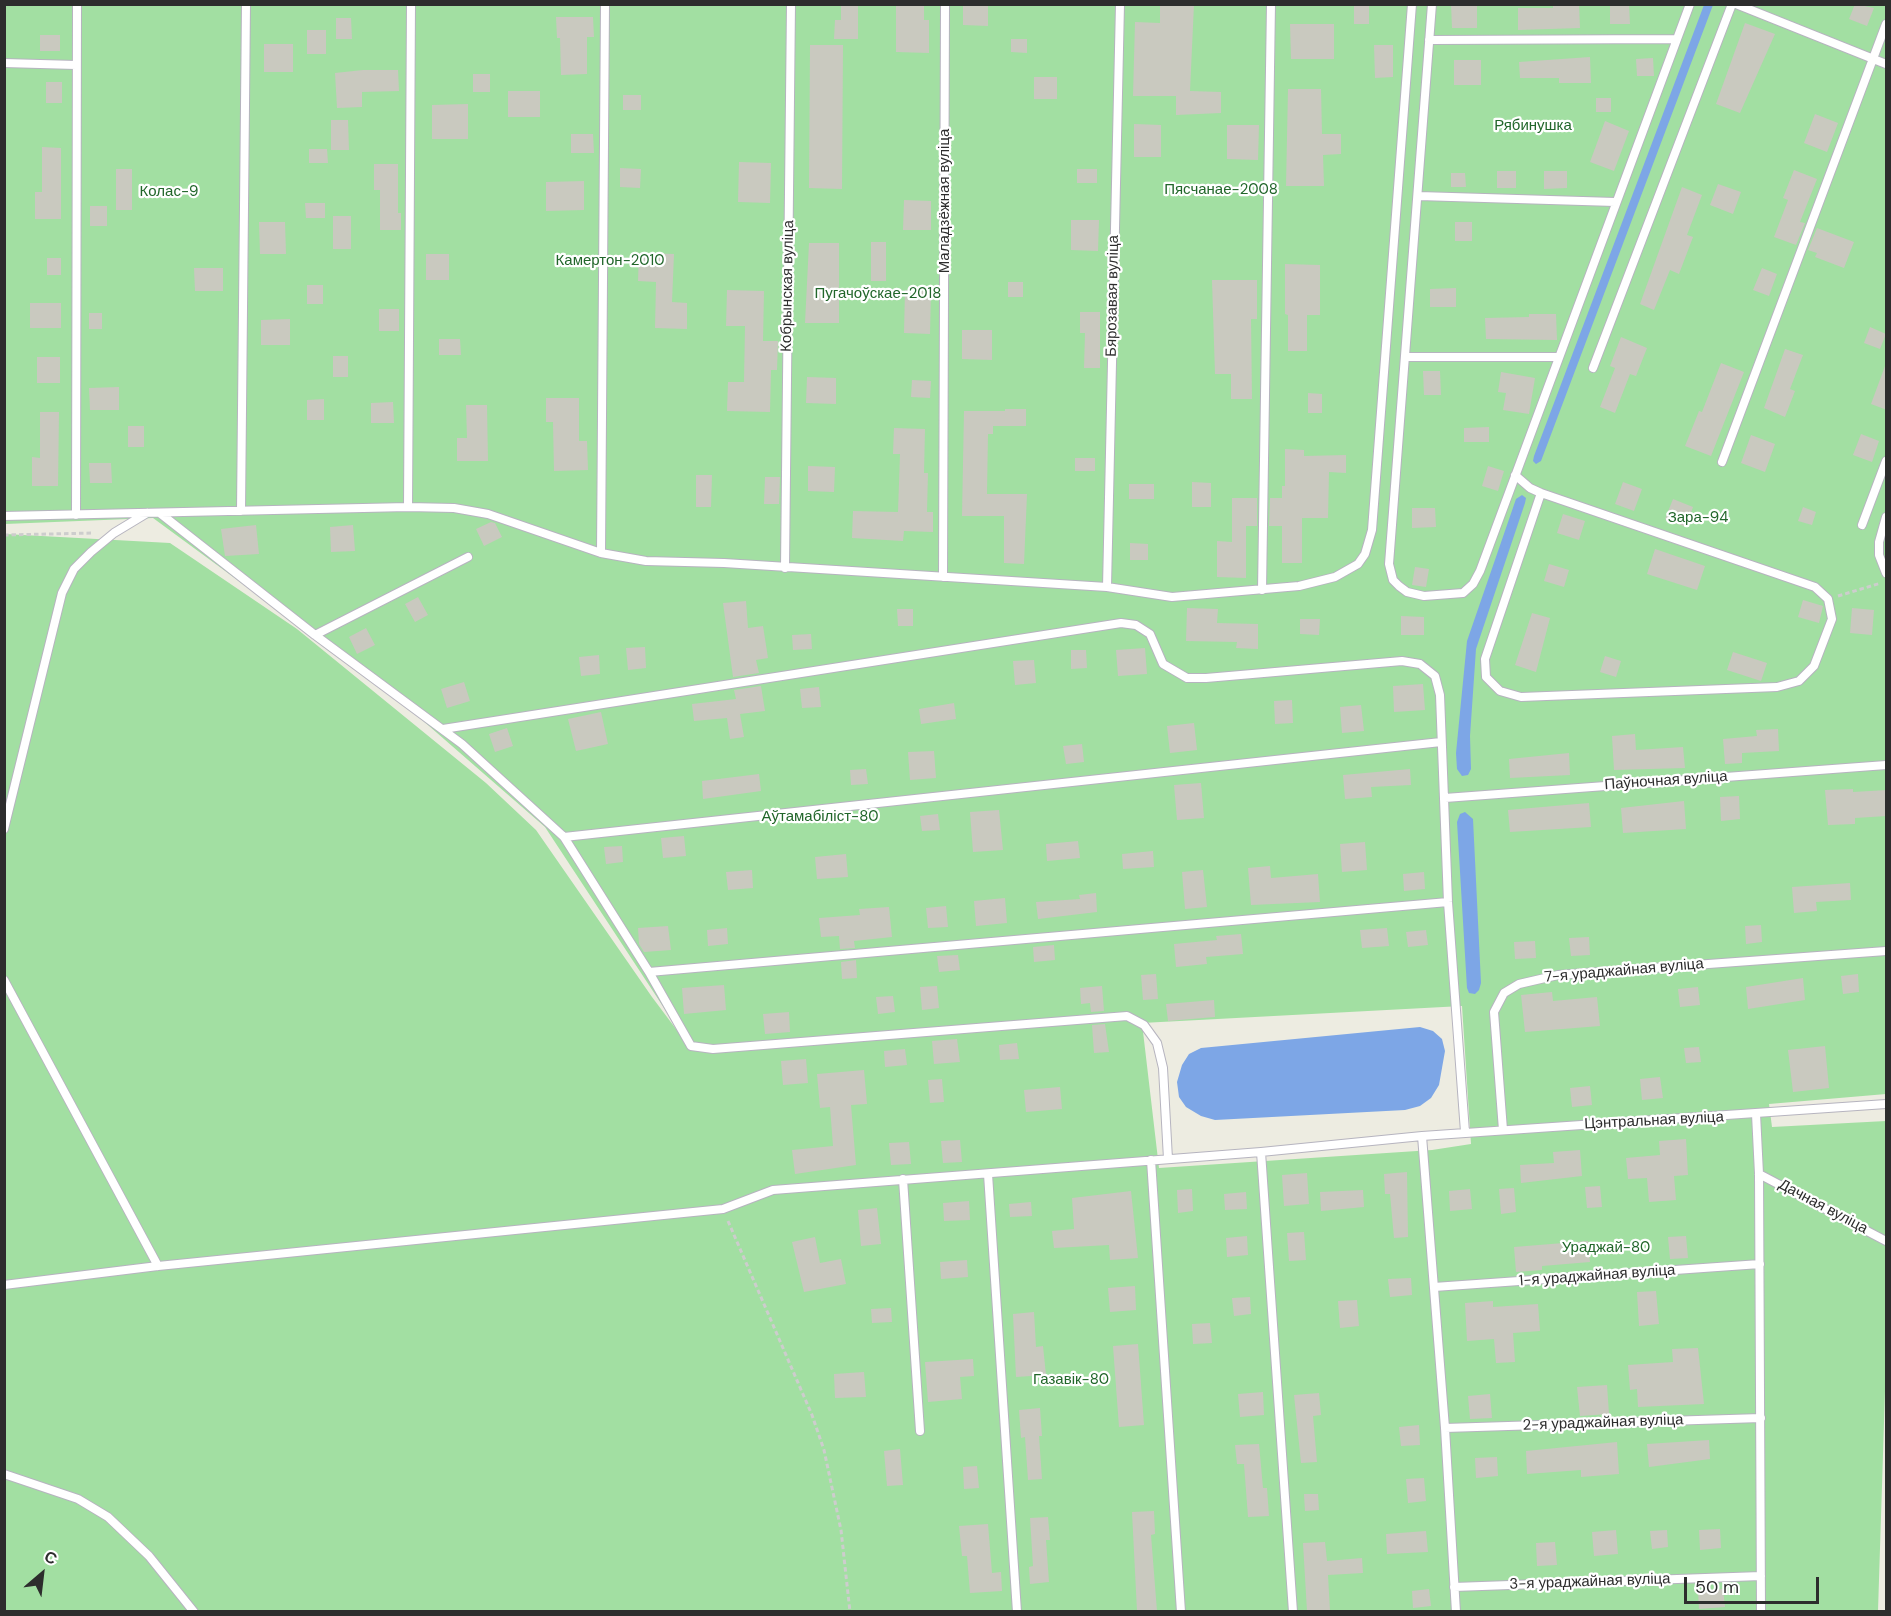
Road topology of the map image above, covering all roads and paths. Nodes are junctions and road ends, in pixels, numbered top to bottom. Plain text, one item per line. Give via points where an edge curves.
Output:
1 (77, 4) edge
2 (246, 4) edge
3 (411, 4) edge
4 (605, 4) edge
5 (790, 4) edge
6 (945, 4) edge
7 (1120, 4) edge
8 (1271, 4) edge
9 (1412, 4) edge
10 (1432, 4) edge
11 (1690, 4) edge
12 (1734, 4) edge
13 (1887, 24) edge
14 (1677, 39) junction
15 (1429, 40) junction
16 (1874, 59) junction
17 (4, 63) edge
18 (1887, 64) edge
19 (76, 65) junction
20 (1419, 196) junction
21 (1615, 202) junction
22 (1406, 357) junction
23 (1558, 357) junction
24 (1593, 369) dead end
25 (1887, 461) edge
26 (1722, 462) dead end
27 (1515, 475) junction
28 (1541, 493) junction
29 (408, 507) junction
30 (241, 511) junction
31 (147, 513) junction
32 (161, 514) junction
33 (76, 515) junction
34 (4, 516) edge
35 (1887, 517) edge
36 (1862, 525) dead end
37 (114, 533) junction
38 (4, 535) edge
39 (601, 553) junction
40 (468, 557) dead end
41 (785, 568) junction
42 (1887, 573) edge
43 (943, 577) junction
44 (1887, 582) edge
45 (1107, 587) junction
46 (1262, 590) junction
47 (1828, 599) junction
48 (315, 635) junction
49 (443, 729) junction
50 (1441, 742) junction
51 (1887, 765) edge
52 (1445, 798) junction
53 (4, 830) edge
54 (564, 837) junction
55 (1448, 902) junction
56 (1887, 951) edge
57 (649, 972) junction
58 (4, 980) edge
59 (1887, 1104) edge
60 (1756, 1114) junction
61 (1503, 1130) junction
62 (1465, 1132) junction
63 (1422, 1136) junction
64 (1261, 1152) junction
65 (1168, 1159) junction
66 (1151, 1160) junction
67 (987, 1174) junction
68 (1759, 1174) junction
69 (903, 1179) junction
70 (723, 1209) junction
71 (1887, 1241) edge
72 (1760, 1264) junction
73 (158, 1266) junction
74 (4, 1285) edge
75 (1434, 1287) junction
76 (1761, 1418) junction
77 (1445, 1428) junction
78 (920, 1431) dead end
79 (4, 1474) edge
80 (1761, 1576) junction
81 (1454, 1587) junction
82 (194, 1611) edge
83 (850, 1611) edge
84 (1017, 1611) edge
85 (1181, 1611) edge
86 (1293, 1611) edge
87 (1456, 1611) edge
88 (1761, 1611) edge

1 - 19 lane
2 - 30 lane
3 - 29 lane
4 - 39 lane
5 - 41 lane, Кобрынская вуліца
6 - 43 lane, Маладзёжная вуліца
7 - 45 lane, Бярозавая вуліца
8 - 46 lane
9 - 46 lane via 1370,542 1358,564 1335,577
10 - 15 lane
11 - 14 lane
12 - 16 lane
12 - 24 lane
13 - 16 lane
14 - 15 lane
14 - 21 lane
15 - 20 lane
16 - 18 lane
16 - 26 lane
17 - 19 lane
19 - 33 lane
20 - 21 lane
20 - 22 lane
21 - 23 lane
22 - 23 lane
22 - 27 lane via 1389,564 1393,580 1407,592 1424,596 1452,596 1468,589 1480,571
23 - 27 lane
25 - 36 lane
27 - 28 lane
28 - 47 lane via 1806,583
28 - 47 lane via 1485,658 1486,677 1509,695 1789,685 1807,675 1819,657 1832,619
29 - 30 lane
29 - 39 lane via 454,508 488,514
30 - 32 lane
31 - 32 lane
31 - 33 lane
31 - 37 lane
32 - 48 lane
33 - 34 lane
35 - 42 lane via 1879,542 1879,555
37 - 38 path
37 - 53 lane via 74,569 62,593
39 - 41 lane via 646,561
40 - 48 lane
41 - 43 lane
43 - 45 lane
44 - 47 path
45 - 46 lane via 1172,597
48 - 49 lane
49 - 50 lane via 1121,622 1150,634 1163,664 1187,678 1402,661 1420,664 1435,676 1439,685
49 - 54 lane
50 - 52 lane
50 - 54 lane
51 - 52 lane, Паўночная вуліца
52 - 55 lane
54 - 57 lane
55 - 57 lane
55 - 62 lane
56 - 61 lane, 7-я ураджайная вуліца via 1558,975 1519,984 1504,993 1494,1012
57 - 65 lane via 691,1046 701,1049 1127,1016 1144,1025 1157,1043 1163,1068
58 - 73 lane
59 - 60 lane, Цэнтральная вуліца
60 - 61 lane, Цэнтральная вуліца
60 - 68 lane
61 - 62 lane, Цэнтральная вуліца
62 - 63 lane, Цэнтральная вуліца
63 - 64 lane, Цэнтральная вуліца
63 - 75 lane
64 - 65 lane, Цэнтральная вуліца
64 - 86 lane
65 - 66 lane, Цэнтральная вуліца
66 - 67 lane, Цэнтральная вуліца
66 - 85 lane
67 - 69 lane, Цэнтральная вуліца
67 - 84 lane
68 - 71 lane, Дачная вуліца
68 - 72 lane
69 - 70 lane, Цэнтральная вуліца via 766,1191
69 - 78 lane
70 - 73 lane, Цэнтральная вуліца
70 - 83 path via 821,1441 841,1530
72 - 75 lane, 1-я ураджайная вуліца
72 - 76 lane
73 - 74 lane, Цэнтральная вуліца
75 - 77 lane
76 - 77 lane, 2-я ураджайная вуліца
76 - 80 lane
77 - 81 lane
79 - 82 lane via 78,1499 100,1512 135,1541
80 - 81 lane, 3-я ураджайная вуліца
80 - 88 lane
81 - 87 lane

